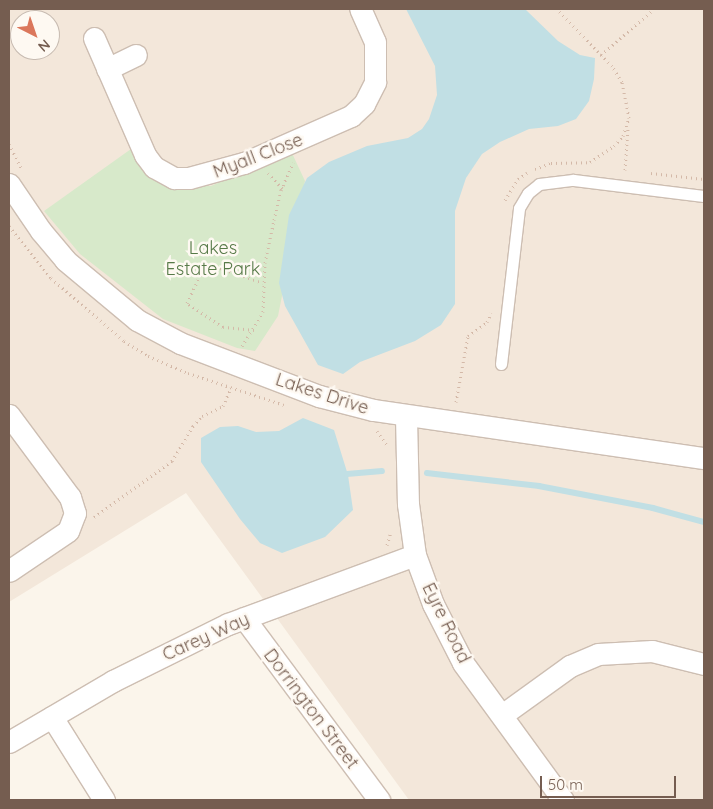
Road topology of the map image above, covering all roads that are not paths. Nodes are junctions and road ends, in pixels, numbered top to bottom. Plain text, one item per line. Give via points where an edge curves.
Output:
1 (360, 9) edge
2 (94, 38) dead end
3 (136, 55) dead end
4 (107, 69) junction
5 (16, 177) edge
6 (704, 196) edge
7 (501, 364) dead end
8 (9, 414) edge
9 (406, 417) junction
10 (704, 458) edge
11 (415, 555) junction
12 (9, 571) edge
13 (244, 618) junction
14 (704, 664) edge
15 (502, 715) junction
16 (52, 716) junction
17 (9, 742) edge
18 (104, 800) edge
19 (379, 800) edge
20 (563, 800) edge

1 - 4 street, Myall Close via 375,42 376,59 375,82 364,104 352,116 330,128 215,174 174,178 154,167 145,156
2 - 4 street, Myall Close
3 - 4 street
5 - 9 street, Lakes Drive via 41,231 65,260 144,324 180,343 319,396
6 - 7 lane via 573,180 539,184 528,193 519,208
8 - 12 street via 70,497 75,513 68,531
9 - 10 street, Lakes Drive
9 - 11 street, Eyre Road via 408,504
11 - 13 street, Carey Way
11 - 15 street, Eyre Road via 434,604 463,663
13 - 16 street, Carey Way via 113,681
13 - 19 street, Dorrington Street
14 - 15 street via 652,651 598,654 570,666
15 - 20 street, Eyre Road
16 - 17 street, Carey Way
16 - 18 street

